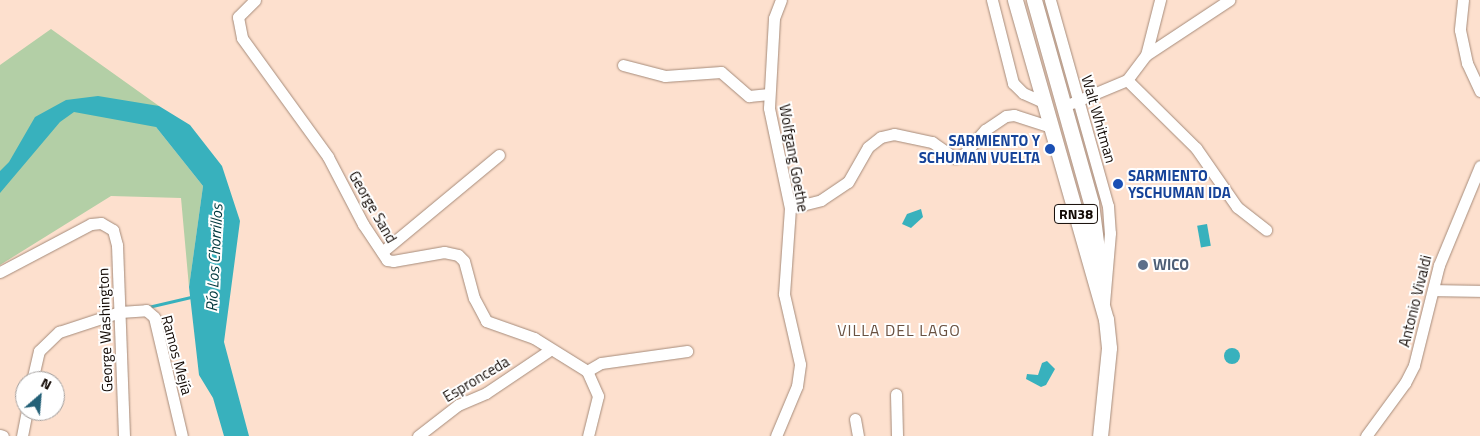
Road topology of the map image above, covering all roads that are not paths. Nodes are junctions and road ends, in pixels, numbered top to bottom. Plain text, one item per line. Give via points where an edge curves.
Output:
1 (255, 0) edge
2 (781, 0) edge
3 (992, 0) edge
4 (1015, 0) edge
5 (1021, 0) edge
6 (1034, 0) edge
7 (1050, 0) edge
8 (1160, 0) edge
9 (1229, 0) edge
10 (1464, 0) edge
11 (1146, 54) junction
12 (624, 66) dead end
13 (1126, 80) junction
14 (1480, 91) edge
15 (770, 94) junction
16 (1045, 103) junction
17 (1071, 104) junction
18 (1051, 127) junction
19 (498, 155) dead end
20 (1480, 166) edge
21 (790, 208) junction
22 (1266, 230) dead end
23 (382, 252) junction
24 (0, 272) edge
25 (1434, 290) junction
26 (1480, 292) edge
27 (1103, 304) junction
28 (120, 312) junction
29 (550, 350) junction
30 (687, 351) dead end
31 (34, 371) edge
32 (587, 371) junction
33 (896, 394) dead end
34 (855, 419) dead end
35 (25, 421) edge
36 (22, 436) edge
37 (124, 436) edge
38 (182, 436) edge
39 (418, 436) edge
40 (588, 436) edge
41 (776, 436) edge
42 (858, 436) edge
43 (897, 436) edge
44 (1100, 436) edge
45 (1366, 436) edge

1 - 23 street, George Sand via 243,10 237,22 242,38 328,157
2 - 15 street, Wolfgang Goethe via 774,18
3 - 16 street via 1014,83 1023,93
4 - 16 main road, RN38
5 - 17 main road via 1047,95 1053,102
6 - 17 main road, RN38
7 - 17 street, Walt Whitman
8 - 11 street
9 - 11 street
10 - 14 street via 1460,30 1467,64
11 - 13 street
12 - 15 street via 665,76 721,72 750,96
13 - 17 street
13 - 22 street via 1139,89 1196,148 1237,207
15 - 21 street, Wolfgang Goethe via 769,108
16 - 18 main road, RN38
17 - 18 main road via 1052,115
17 - 27 main road, RN38 via 1093,213
18 - 21 street via 1006,116 985,130 964,154 955,158 932,142 894,134 881,137 868,147 848,182 822,200
18 - 27 main road, RN38
19 - 23 street
20 - 25 street, Antonio Vivaldi via 1446,243
21 - 41 street, Wolfgang Goethe via 784,294 800,371
23 - 29 street, George Sand via 387,260 393,261 444,252 458,255 464,261 474,298 486,321 534,338
24 - 28 street, George Washington via 90,224 108,226 113,230 117,245
25 - 26 street
25 - 45 street, Antonio Vivaldi via 1410,374
27 - 44 main road, RN38 via 1109,348
28 - 31 street, Ramos Mejía via 51,337 39,352
28 - 37 street, George Washington
28 - 38 street, Ramos Mejía via 140,308 154,317
29 - 32 street, George Sand
29 - 39 street, Espronceda via 486,393 458,405
30 - 32 street via 601,363
32 - 40 street via 598,396
33 - 43 street
34 - 42 street
35 - 36 street

